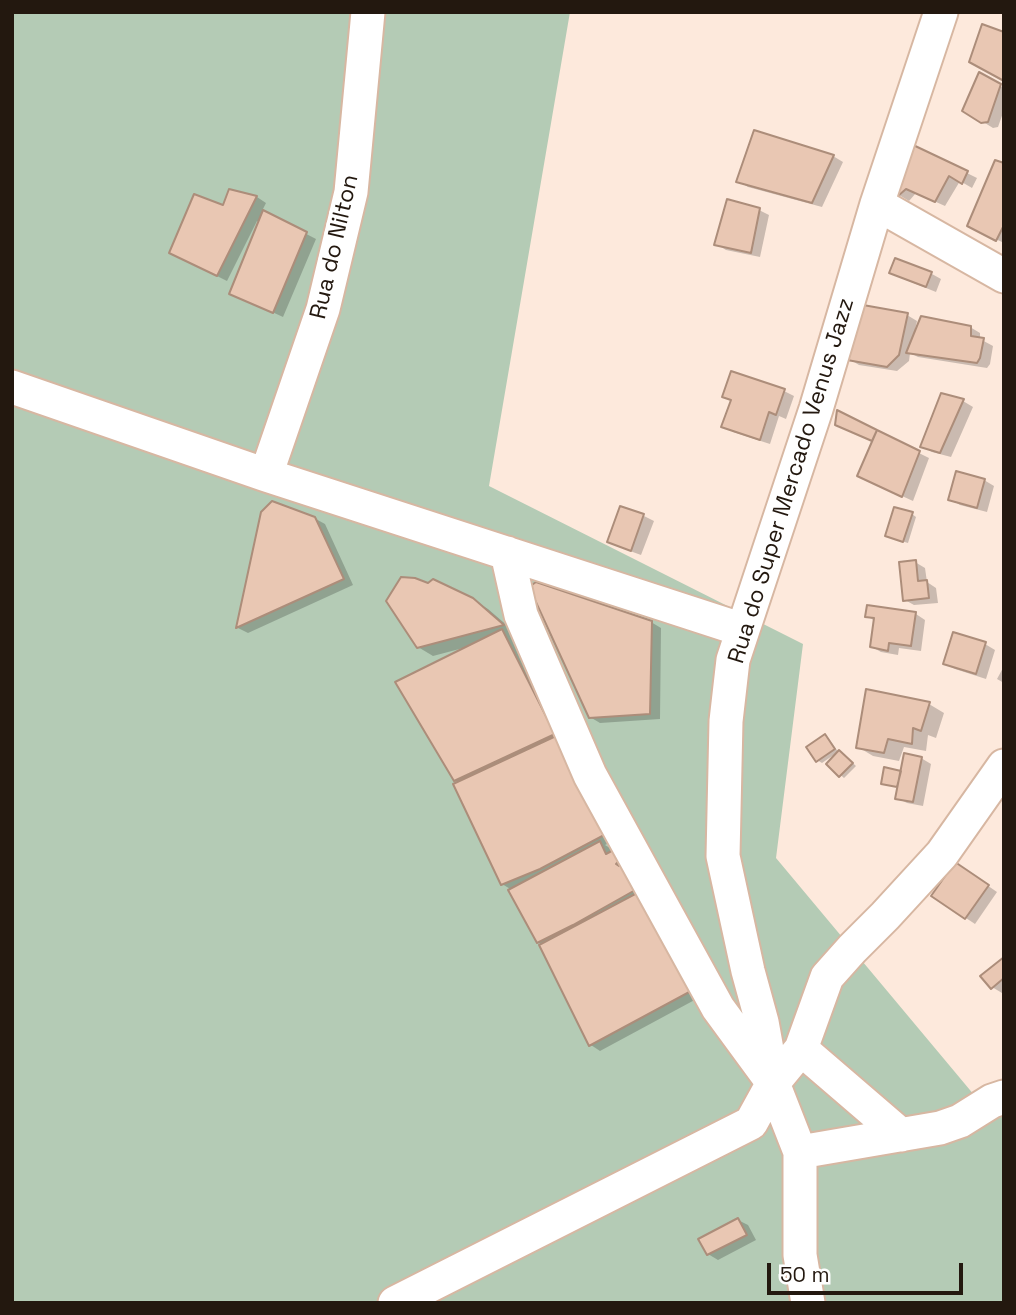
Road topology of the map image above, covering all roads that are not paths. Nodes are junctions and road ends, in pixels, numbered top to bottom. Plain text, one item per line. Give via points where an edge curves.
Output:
1 (368, 12) edge
2 (941, 12) edge
3 (877, 204) junction
4 (1004, 276) edge
5 (12, 387) edge
6 (266, 475) junction
7 (507, 553) junction
8 (743, 630) junction
9 (1004, 766) edge
10 (801, 1049) junction
11 (773, 1083) junction
12 (1004, 1097) edge
13 (901, 1135) junction
14 (800, 1152) junction
15 (395, 1303) edge
16 (808, 1303) edge

1 - 6 street, Rua do Nilton via 351,192 323,309
2 - 3 street, Rua do Super Mercado Venus Jazz
3 - 4 street
3 - 8 street, Rua do Super Mercado Venus Jazz
5 - 6 street
6 - 7 street
7 - 8 street
7 - 11 street via 521,615 590,775 718,1008
8 - 11 street, Rua do Super Mercado Venus Jazz via 733,660 726,721 723,856
9 - 10 street via 942,854 827,977
10 - 11 street
10 - 13 street
11 - 14 street
11 - 15 street via 751,1123
12 - 13 street via 960,1121
13 - 14 street
14 - 16 street via 800,1255

